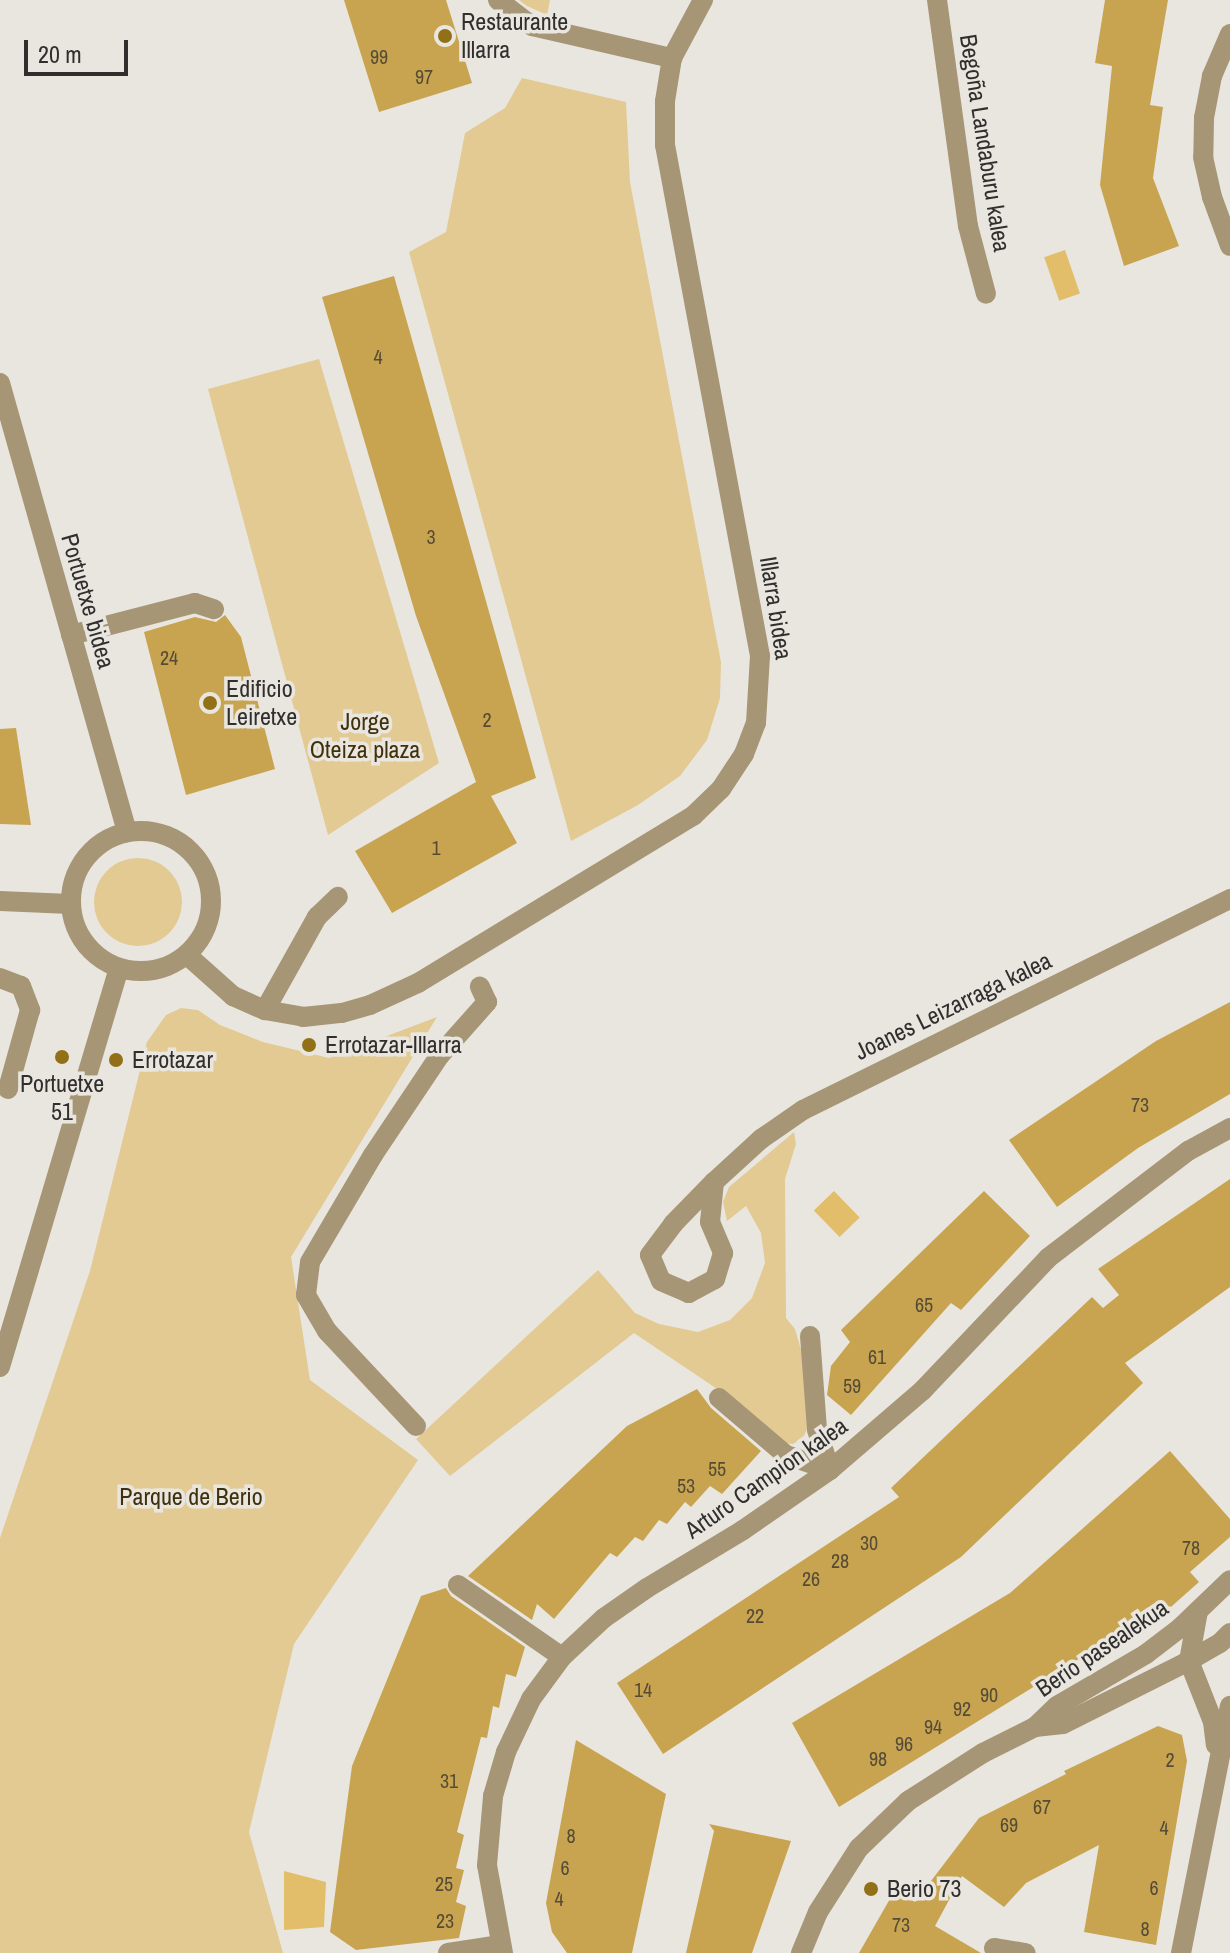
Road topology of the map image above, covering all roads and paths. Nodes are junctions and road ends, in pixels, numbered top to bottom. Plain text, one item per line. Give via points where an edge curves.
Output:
1 (498, 0) edge
2 (703, 0) edge
3 (937, 0) edge
4 (1230, 34) edge
5 (672, 58) junction
6 (1230, 246) edge
7 (986, 294) dead end
8 (0, 383) edge
9 (214, 609) dead end
10 (71, 635) junction
11 (127, 832) junction
12 (338, 897) dead end
13 (1230, 899) edge
14 (0, 901) edge
15 (70, 904) junction
16 (187, 955) junction
17 (119, 969) junction
18 (0, 978) edge
19 (480, 987) dead end
20 (265, 1010) junction
21 (8, 1089) dead end
22 (1230, 1128) edge
23 (714, 1182) junction
24 (810, 1336) dead end
25 (0, 1367) edge
26 (719, 1398) dead end
27 (416, 1426) dead end
28 (830, 1470) junction
29 (1230, 1580) edge
30 (458, 1585) dead end
31 (1198, 1611) junction
32 (1230, 1633) edge
33 (562, 1657) junction
34 (1189, 1661) junction
35 (1230, 1706) edge
36 (1035, 1727) junction
37 (1218, 1757) junction
38 (994, 1948) dead end
39 (501, 1949) edge
40 (448, 1953) edge
41 (801, 1953) edge
42 (1026, 1953) edge
43 (1181, 1953) edge

1 - 5 street via 532,26
2 - 5 street, Illarra bidea
3 - 7 street, Begoña Landaburu kalea via 968,226
4 - 6 street via 1212,76 1203,157
5 - 20 street, Illarra bidea via 665,145 760,656 756,723 744,754 721,789 693,816 418,983 342,1013 303,1017
8 - 10 street, Portuetxe bidea
9 - 10 street via 195,603
10 - 11 street, Portuetxe bidea
11 - 15 street via 109,838 80,865
11 - 16 street via 173,838 205,870 210,915 202,937
12 - 20 street via 317,917
13 - 23 street, Joanes Leizarraga kalea via 803,1110
14 - 15 street
15 - 17 street via 84,944
16 - 17 street via 166,968 143,973
16 - 20 street, Illarra bidea via 233,996
17 - 25 street
18 - 21 street via 21,986 30,1010
19 - 27 street via 487,1002 440,1055 310,1262 306,1295 327,1331
22 - 28 street, Arturo Campion kalea via 1188,1151 1048,1258 922,1391
23 - 23 street, Joanes Leizarraga kalea via 650,1255 661,1281 689,1293 715,1279 723,1253 710,1222
24 - 28 street via 817,1430
26 - 28 street via 786,1455
28 - 33 street, Arturo Campion kalea via 604,1618
29 - 31 street, Berio pasealekua
30 - 33 street
31 - 34 street, Berio pasealekua
31 - 36 street, Berio pasealekua via 1146,1654 1057,1706
32 - 34 street, Berio pasealekua
33 - 39 street, Arturo Campion kalea via 531,1699 493,1796 487,1865
34 - 36 street, Berio pasealekua via 1063,1724
34 - 37 street via 1213,1722
35 - 37 street
36 - 41 street, Berio pasealekua via 908,1801 859,1848 818,1912
37 - 43 street
38 - 42 street
39 - 40 street

